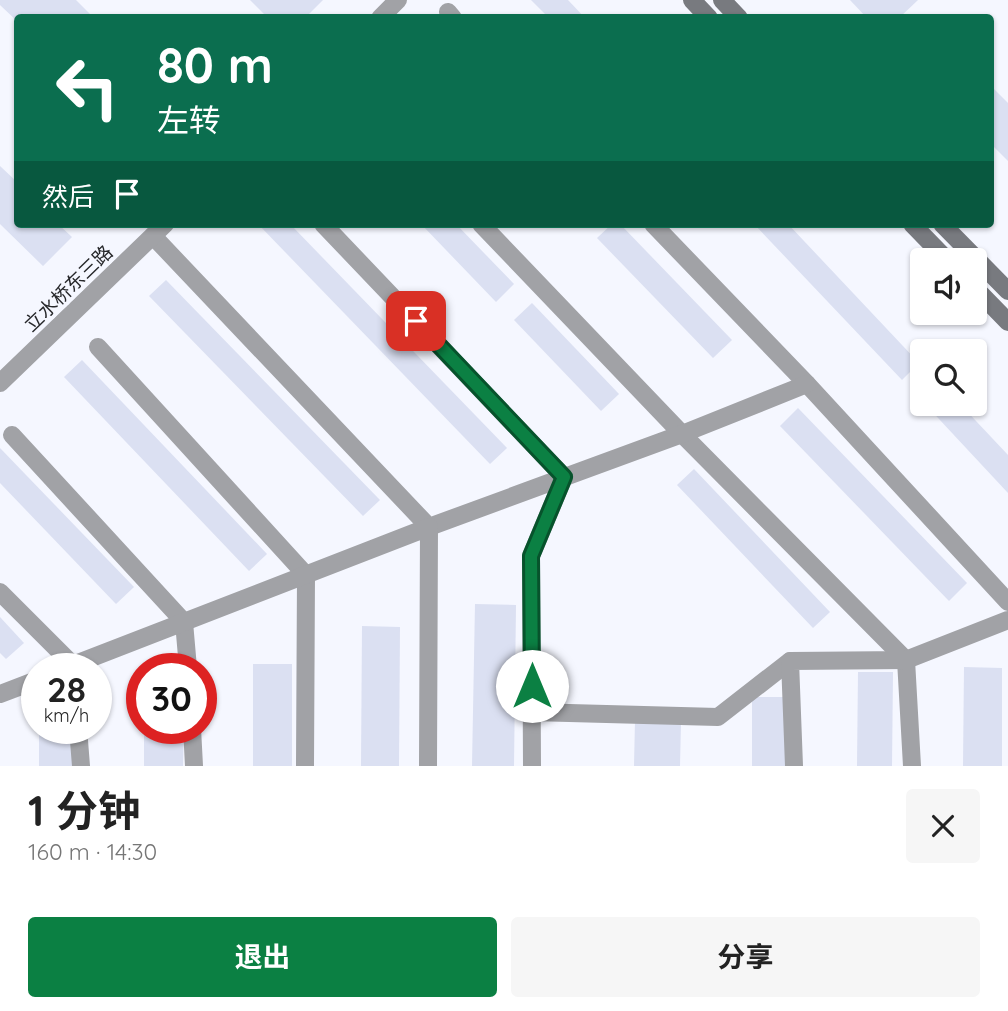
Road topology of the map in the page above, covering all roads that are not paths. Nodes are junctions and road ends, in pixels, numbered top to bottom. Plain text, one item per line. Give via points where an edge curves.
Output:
1 (398, 0) edge
2 (692, 0) edge
3 (722, 0) edge
4 (384, 14) edge
5 (705, 14) edge
6 (736, 14) edge
7 (327, 228) edge
8 (485, 228) edge
9 (657, 228) edge
10 (916, 228) edge
11 (946, 228) edge
12 (159, 230) edge
13 (935, 248) edge
14 (1008, 291) edge
15 (987, 300) edge
16 (1008, 322) edge
17 (98, 347) dead end
18 (0, 383) edge
19 (807, 384) junction
20 (682, 434) junction
21 (12, 435) dead end
22 (564, 477) junction
23 (429, 527) junction
24 (306, 575) junction
25 (0, 592) edge
26 (1008, 602) edge
27 (1008, 620) edge
28 (184, 622) junction
29 (57, 653) edge
30 (105, 653) edge
31 (187, 653) edge
32 (906, 660) junction
33 (790, 661) junction
34 (21, 686) edge
35 (0, 694) edge
36 (532, 712) junction
37 (79, 744) edge
38 (193, 744) edge
39 (80, 766) edge
40 (194, 766) edge
41 (305, 766) edge
42 (428, 766) edge
43 (532, 766) edge
44 (794, 766) edge
45 (912, 766) edge

1 - 4 street
2 - 5 main road
3 - 6 main road
7 - 22 street
8 - 20 street
9 - 19 street
10 - 13 main road
11 - 14 main road
12 - 18 street, 立水桥东三路
12 - 23 street
15 - 16 main road
17 - 24 street
19 - 20 street
19 - 26 street
20 - 22 street
20 - 32 street
21 - 28 street
22 - 23 street
22 - 36 street via 531,556
23 - 24 street
23 - 42 street
24 - 28 street
24 - 41 street
25 - 29 street
27 - 32 street
28 - 30 street
28 - 31 street
32 - 33 street
32 - 45 street
33 - 36 street via 718,717
33 - 44 street
34 - 35 street
36 - 43 street
37 - 39 street
38 - 40 street

